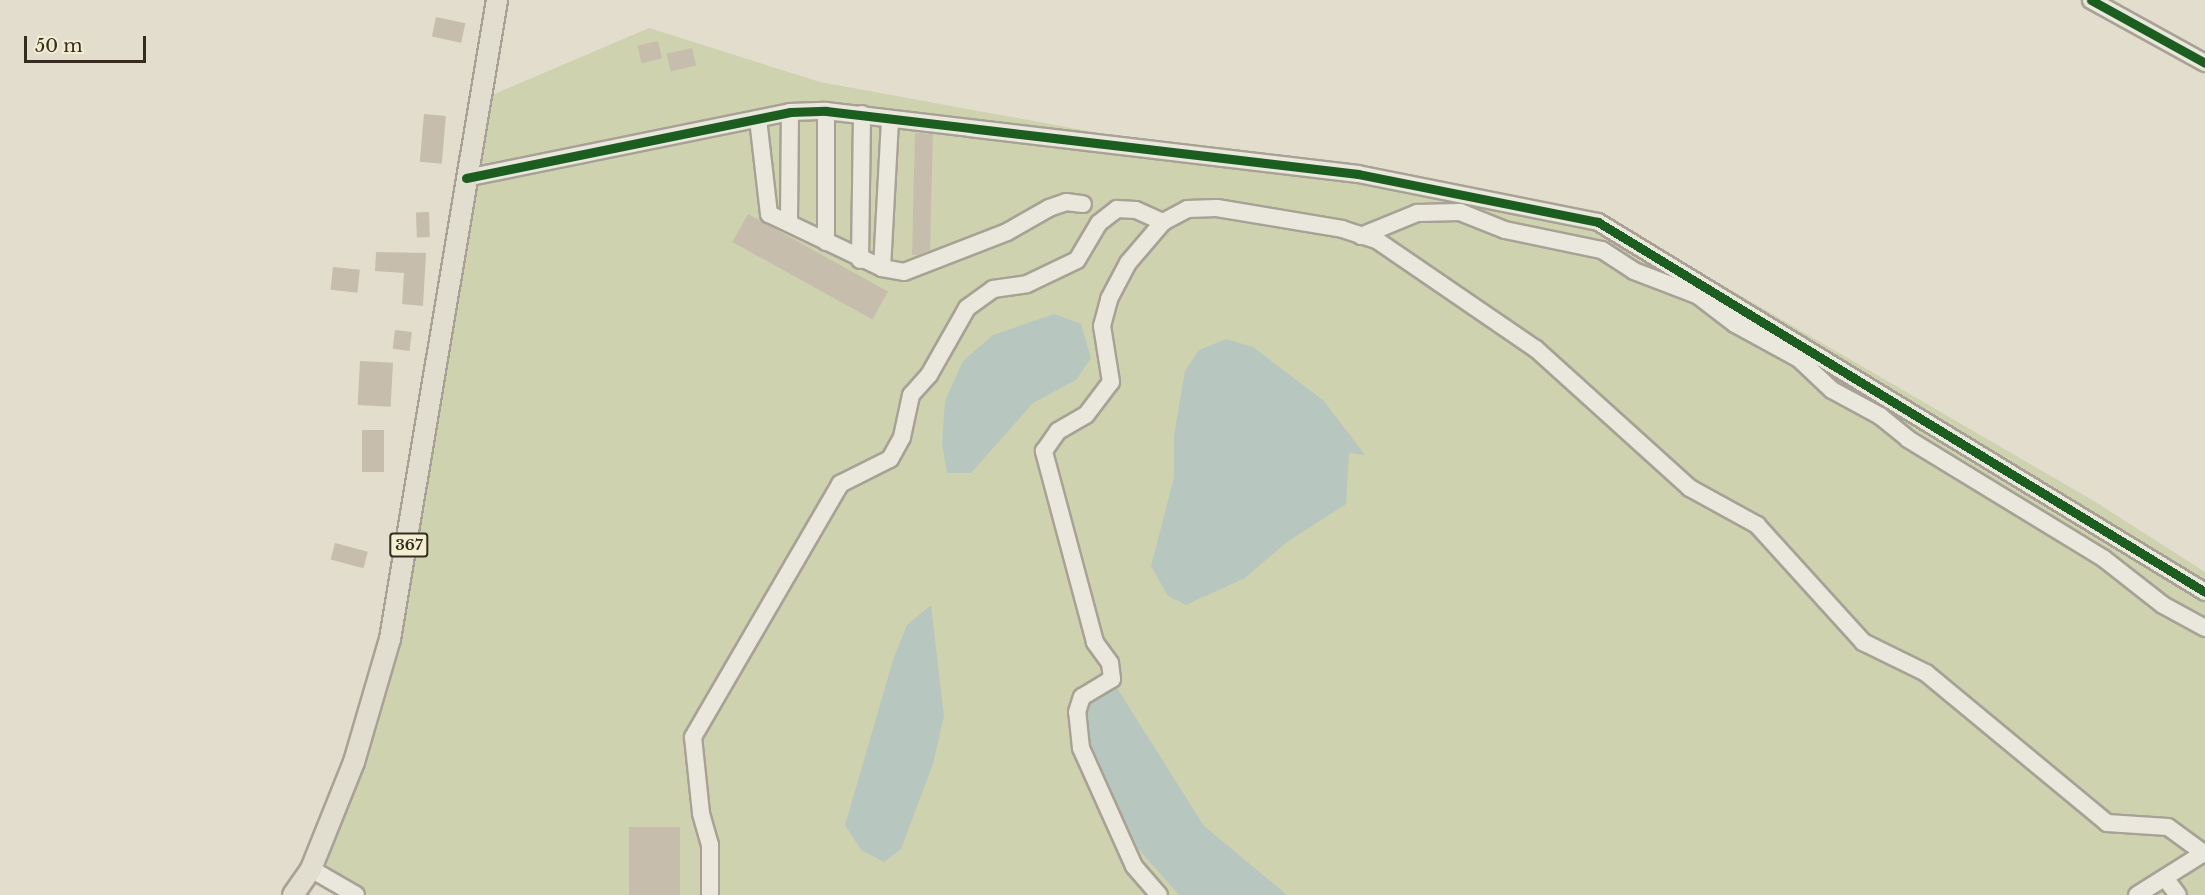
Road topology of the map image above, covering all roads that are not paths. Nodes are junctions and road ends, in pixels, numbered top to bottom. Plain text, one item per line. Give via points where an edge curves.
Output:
1 (497, 0) edge
2 (2091, 0) edge
3 (2205, 63) edge
4 (826, 111) junction
5 (790, 112) junction
6 (862, 114) junction
7 (758, 119) junction
8 (890, 119) junction
9 (466, 178) junction
10 (1083, 204) junction
11 (1117, 209) junction
12 (789, 221) junction
13 (1163, 222) junction
14 (1099, 223) junction
15 (1361, 236) junction
16 (826, 242) junction
17 (860, 260) junction
18 (882, 268) junction
19 (2205, 592) edge
20 (2205, 628) edge
21 (2204, 854) edge
22 (311, 869) junction
23 (2165, 878) junction
24 (293, 895) edge
25 (356, 895) edge
26 (710, 895) edge
27 (1159, 895) edge
28 (2137, 895) edge
29 (2178, 895) edge

1 - 9 main road, 367
2 - 3 street
4 - 5 street
4 - 6 street
4 - 16 street
5 - 7 street
5 - 12 street
6 - 8 street
6 - 17 street
7 - 9 street
7 - 12 street via 769,214
8 - 18 street
8 - 19 street via 1358,174 1598,222
9 - 22 main road, 367 via 390,639 354,762
10 - 11 street
10 - 14 street
10 - 18 street via 1066,202 1049,208 1007,232 903,272
11 - 13 street via 1136,210
11 - 14 street
12 - 16 street
13 - 15 street via 1187,209 1217,208
13 - 27 street via 1128,262 1109,298 1102,326 1111,382 1086,415 1058,431 1044,451 1095,642 1111,671 1112,680 1082,697 1077,712 1081,748 1134,866
14 - 26 street via 1077,260 1027,284 993,289 967,309 929,375 911,395 902,437 890,459 840,484 768,605 757,633 709,706 693,737 700,813 710,845
15 - 20 street via 1417,213 1460,212 1505,230 1602,250 1634,271 1697,294 1735,324 1799,359 1832,390 1880,416 1908,439 2103,558 2163,605
15 - 21 street via 1378,241 1536,349 1690,488 1757,525 1863,642 1926,673 2107,823 2168,827
16 - 17 street
17 - 18 street
21 - 23 street
22 - 24 main road, 367
22 - 25 street
23 - 28 street
23 - 29 street

